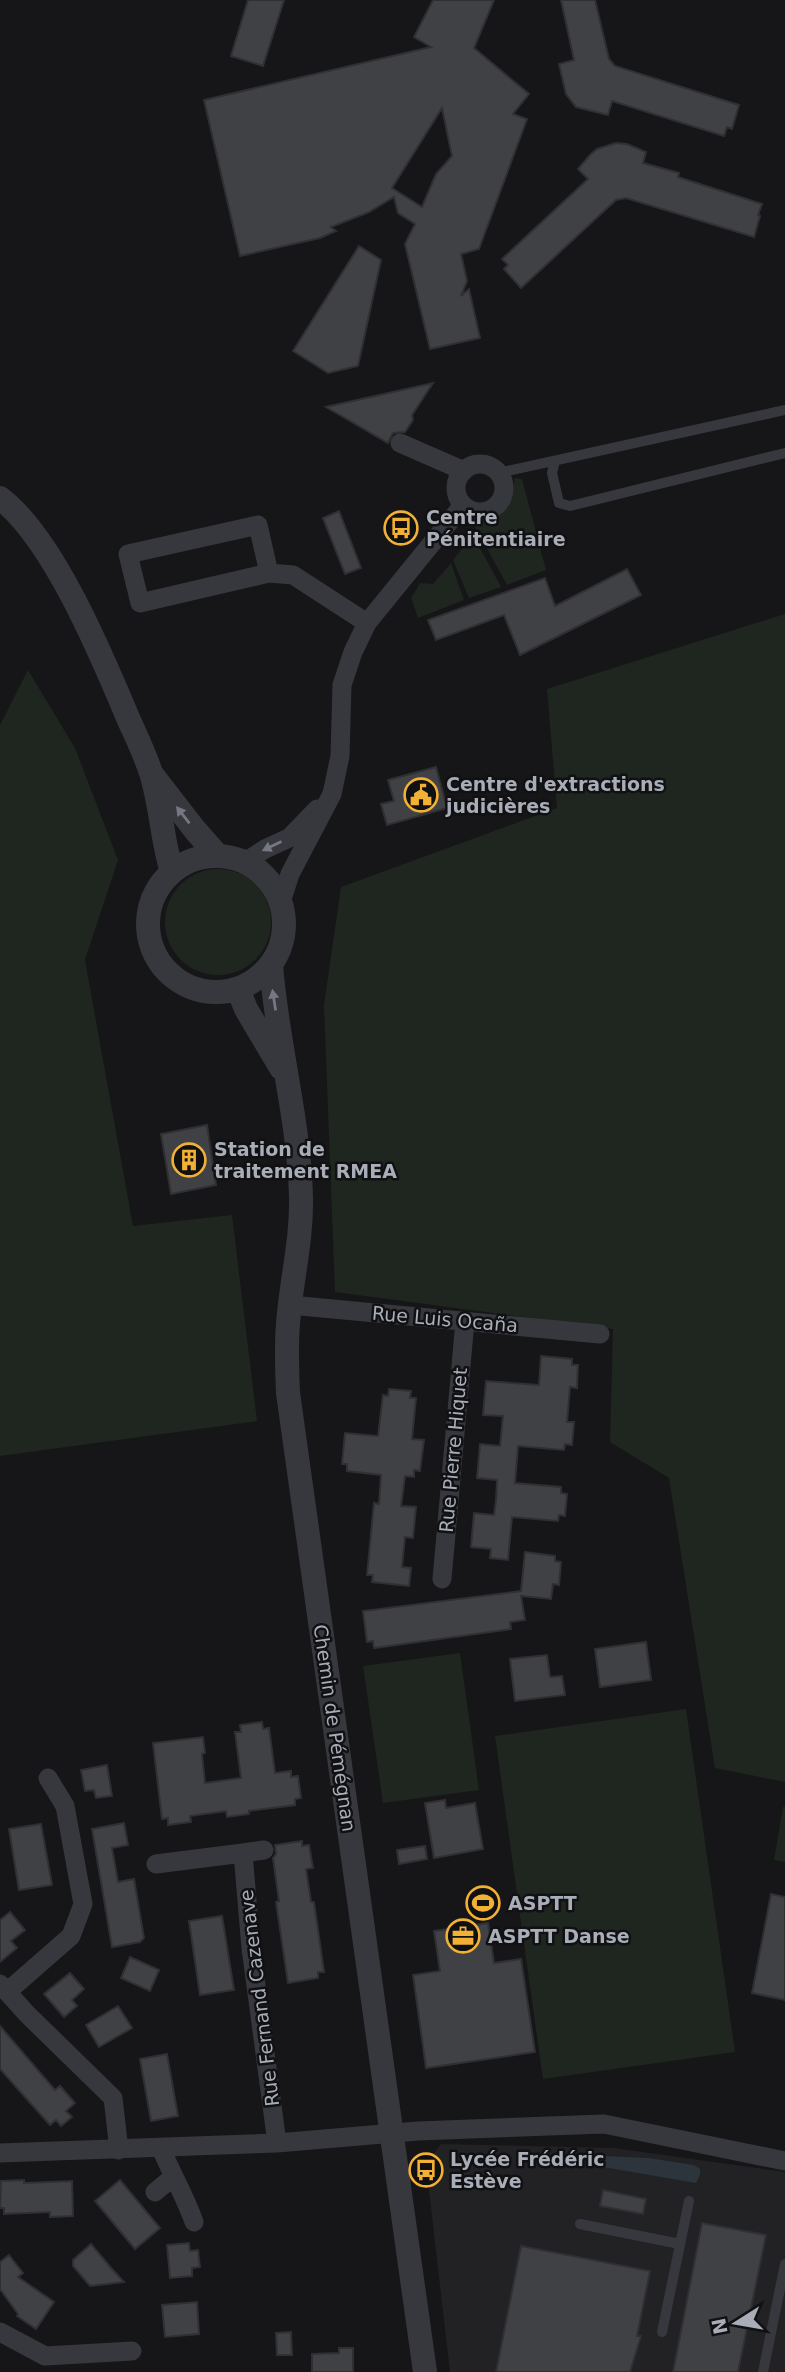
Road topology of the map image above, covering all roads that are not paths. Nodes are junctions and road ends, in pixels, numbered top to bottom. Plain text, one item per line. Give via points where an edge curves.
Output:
1 (785, 410) edge
2 (400, 443) dead end
3 (785, 453) edge
4 (555, 461) junction
5 (464, 471) junction
6 (498, 473) junction
7 (0, 498) edge
8 (463, 505) junction
9 (269, 573) junction
10 (367, 623) junction
11 (151, 774) junction
12 (332, 794) junction
13 (218, 855) junction
14 (245, 862) junction
15 (172, 872) junction
16 (281, 902) junction
17 (271, 965) junction
18 (238, 989) junction
19 (289, 1083) junction
20 (290, 1305) junction
21 (465, 1321) junction
22 (600, 1334) dead end
23 (442, 1579) dead end
24 (48, 1778) dead end
25 (264, 1850) dead end
26 (243, 1853) junction
27 (156, 1864) dead end
28 (4, 1988) edge
29 (391, 2133) junction
30 (277, 2143) junction
31 (161, 2148) junction
32 (119, 2150) junction
33 (0, 2152) edge
34 (785, 2161) edge
35 (172, 2178) junction
36 (155, 2192) dead end
37 (689, 2201) dead end
38 (194, 2222) dead end
39 (580, 2224) dead end
40 (680, 2244) junction
41 (785, 2264) edge
42 (662, 2332) dead end
43 (3, 2339) edge
44 (132, 2351) dead end
45 (425, 2372) edge
46 (762, 2372) edge

1 - 4 lane
2 - 5 street
3 - 4 lane via 570,506 559,503 552,473
4 - 6 lane
5 - 6 street via 478,464
5 - 8 street via 456,484
6 - 8 street via 502,496 493,508 477,512
7 - 11 street via 40,541 70,594 113,681
8 - 10 street
9 - 9 street via 140,603 128,554 258,526
9 - 10 street via 293,575
10 - 12 street via 342,685 340,756
13 -> 11 street
11 - 15 street
12 -> 14 street via 289,838
12 - 16 street via 290,874
13 - 14 street
13 - 15 street via 193,860
14 - 16 street via 267,878
15 - 18 street via 156,893 148,918 151,944 164,968 197,990 218,993
16 - 17 street via 281,946
17 - 18 street
19 -> 17 street, Chemin de Pémégnan
18 - 19 street, Chemin de Pémégnan
19 - 20 street, Chemin de Pémégnan via 301,1198 300,1242
20 - 21 street, Rue Luis Ocaña
20 - 29 street, Chemin de Pémégnan via 288,1393
21 - 22 street, Rue Luis Ocaña
21 - 23 street, Rue Pierre Hiquet
24 - 28 street via 65,1806 83,1904 71,1936
25 - 26 street
26 - 27 street
26 - 30 street, Rue Fernand Cazenave
28 - 32 street via 113,2098
29 - 30 street
29 - 34 street via 604,2124
29 - 45 street, Chemin de Pémégnan
30 - 31 street
31 - 32 street
31 - 35 street
32 - 33 street
35 - 36 street
35 - 38 street
37 - 40 lane
39 - 40 lane
40 - 42 lane
41 - 46 lane
43 - 44 street via 44,2356

